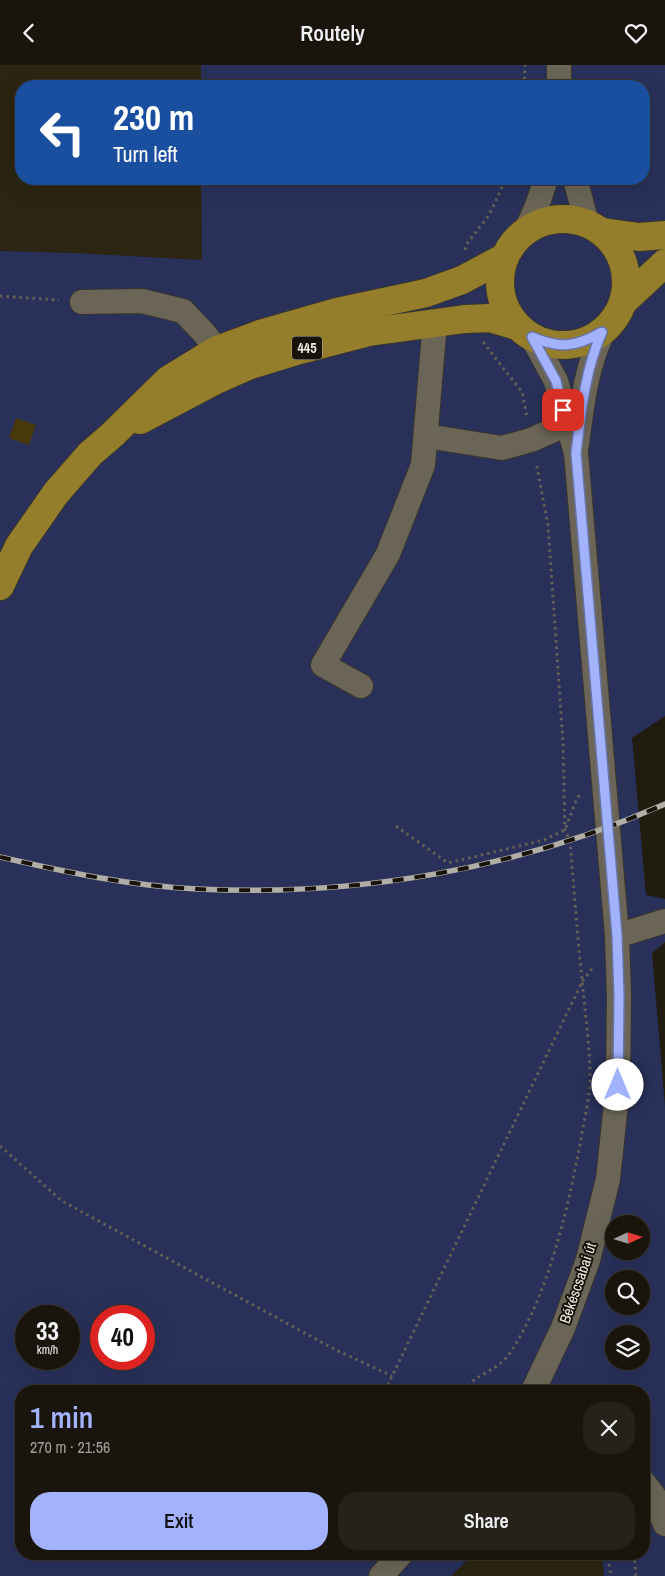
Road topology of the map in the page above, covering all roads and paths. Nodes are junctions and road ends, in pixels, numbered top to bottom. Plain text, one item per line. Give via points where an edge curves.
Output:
1 (524, 65) edge
2 (559, 65) edge
3 (524, 80) edge
4 (560, 80) edge
5 (503, 185) edge
6 (544, 185) edge
7 (577, 185) edge
8 (595, 228) junction
9 (526, 230) junction
10 (665, 235) edge
11 (505, 257) junction
12 (665, 263) edge
13 (462, 280) junction
14 (0, 296) edge
15 (624, 301) junction
16 (82, 302) joint
17 (465, 319) junction
18 (435, 322) junction
19 (525, 331) junction
20 (602, 332) junction
21 (218, 350) junction
22 (567, 425) junction
23 (112, 435) junction
24 (426, 436) junction
25 (531, 440) junction
26 (576, 453) junction
27 (0, 586) edge
28 (361, 687) dead end
29 (603, 774) junction
30 (396, 826) dead end
31 (564, 830) junction
32 (665, 921) edge
33 (617, 936) junction
34 (582, 982) junction
35 (0, 1146) edge
36 (392, 1376) junction
37 (388, 1385) edge
38 (469, 1385) edge
39 (535, 1385) edge
40 (650, 1490) edge
41 (665, 1524) edge
42 (395, 1560) edge
43 (635, 1560) edge
44 (610, 1564) dead end
45 (380, 1576) edge
46 (611, 1576) edge
47 (636, 1576) edge

1 - 3 path
2 - 4 street
5 - 13 path via 488,215 466,245
6 - 9 street
7 - 8 street
8 - 9 main road, 445 via 558,219 541,222
8 - 10 main road, 445 via 639,237
8 - 15 main road, 445 via 616,246 624,264 627,282
9 - 11 main road, 445
11 - 13 main road, 445
11 - 19 main road, 445 via 500,274 501,293 507,311
12 - 15 main road, 445
13 - 21 main road, 445 via 426,293 337,312 260,334
14 - 16 path
15 - 20 main road, 445 via 616,318
16 - 21 street via 142,301 183,311
17 - 18 main road, 445
17 - 19 main road, 445 via 490,319
17 - 25 path via 522,392
18 - 23 main road, 445 via 369,332 250,365
18 - 24 street
19 - 20 main road, 445 via 549,344 568,345 586,341
19 - 22 street, Békéscsabai út via 556,381
20 - 26 street, Békéscsabai út via 586,383
21 - 23 main road, 445 via 168,380
22 - 25 street
22 - 26 street, Békéscsabai út
23 - 27 main road, 445 via 90,454 56,493 19,547
24 - 25 street via 502,448
24 - 28 street via 423,465 388,554 323,665
25 - 31 path via 548,525 562,742
26 - 29 street, Békéscsabai út
29 - 31 path via 576,798
29 - 33 street, Békéscsabai út
30 - 31 path via 448,863 544,840
31 - 34 path via 570,841
32 - 33 street
33 - 34 path
33 - 39 street, Békéscsabai út via 618,1085 608,1179 588,1260 563,1328
34 - 36 path
34 - 38 path via 590,1085 560,1229 546,1278 510,1353 502,1364
35 - 36 path via 62,1201 336,1350
36 - 37 path
40 - 41 street
42 - 45 street
43 - 47 path
44 - 46 path

